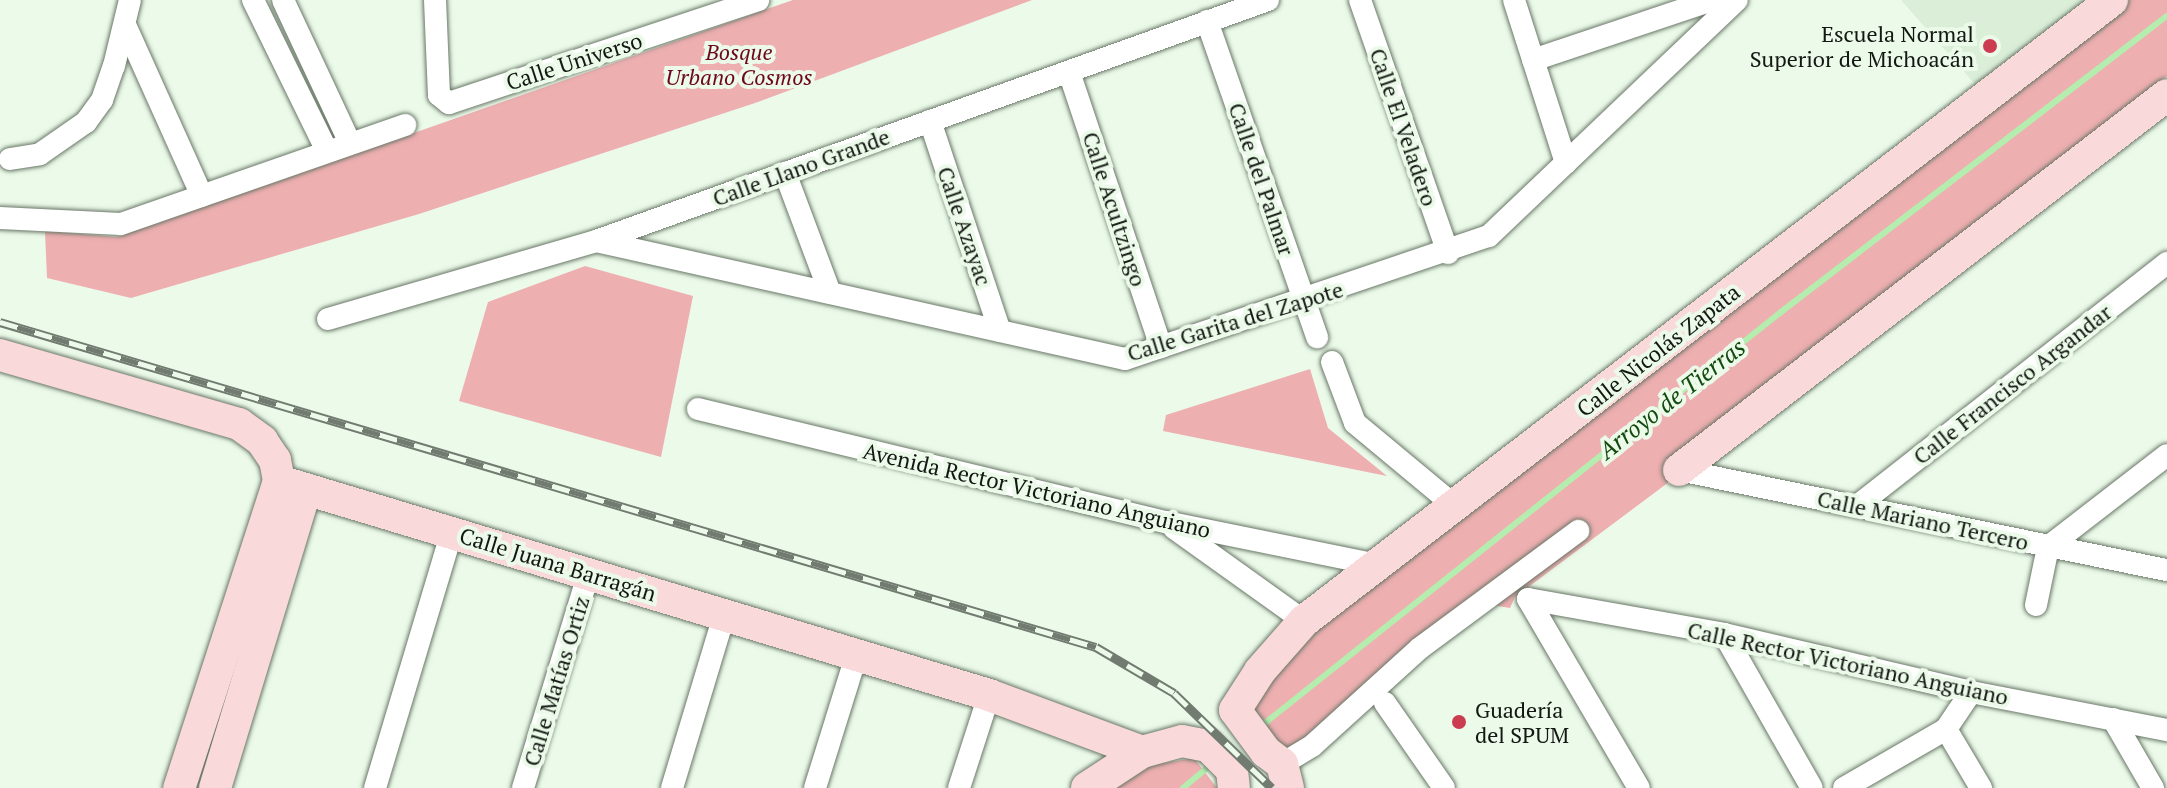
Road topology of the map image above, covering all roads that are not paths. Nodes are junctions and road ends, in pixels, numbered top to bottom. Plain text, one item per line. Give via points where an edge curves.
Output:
1 (130, 0) edge
2 (253, 0) edge
3 (283, 0) edge
4 (435, 0) edge
5 (757, 0) edge
6 (1268, 0) edge
7 (1360, 0) edge
8 (1514, 0) edge
9 (1712, 0) edge
10 (1737, 0) edge
11 (2112, 0) edge
12 (1207, 21) junction
13 (126, 27) junction
14 (1533, 60) junction
15 (1069, 72) junction
16 (2167, 95) edge
17 (930, 121) junction
18 (405, 125) dead end
19 (350, 143) junction
20 (327, 151) junction
21 (10, 159) dead end
22 (1566, 163) junction
23 (785, 173) junction
24 (202, 196) junction
25 (0, 218) edge
26 (596, 241) junction
27 (1448, 253) junction
28 (2167, 263) edge
29 (830, 293) junction
30 (1305, 301) junction
31 (328, 319) dead end
32 (1000, 331) junction
33 (1317, 337) dead end
34 (1161, 347) junction
35 (0, 355) edge
36 (1332, 362) dead end
37 (698, 409) dead end
38 (2167, 455) edge
39 (1679, 470) joint
40 (292, 486) junction
41 (1857, 506) junction
42 (1456, 507) junction
43 (1166, 522) junction
44 (1578, 531) dead end
45 (452, 532) junction
46 (2048, 547) junction
47 (1378, 565) junction
48 (2167, 570) edge
49 (588, 575) junction
50 (2036, 605) dead end
51 (725, 613) junction
52 (1304, 621) junction
53 (1724, 634) junction
54 (856, 656) junction
55 (1971, 692) junction
56 (989, 695) junction
57 (1385, 703) dead end
58 (2113, 719) junction
59 (1946, 729) junction
60 (2167, 730) edge
61 (1142, 752) junction
62 (1279, 768) edge
63 (1233, 779) edge
64 (179, 788) edge
65 (215, 788) edge
66 (375, 788) edge
67 (523, 788) edge
68 (672, 788) edge
69 (815, 788) edge
70 (959, 788) edge
71 (1087, 788) edge
72 (1444, 788) edge
73 (1639, 788) edge
74 (1812, 788) edge
75 (1844, 788) edge
76 (1981, 788) edge
77 (2153, 788) edge

1 - 13 street
2 - 20 street
3 - 19 street
4 - 5 street, Calle Universo via 439,95 449,103
6 - 12 street, Calle Llano Grande
7 - 27 street, Calle El Veladero
8 - 14 street
9 - 14 street
10 - 22 street, Calle Garita del Zapote
11 - 42 street, Calle Nicolás Zapata
12 - 15 street, Calle Llano Grande
12 - 30 street, Calle del Palmar
13 - 21 street via 102,100 86,122 40,154
13 - 24 street
14 - 22 street
15 - 17 street, Calle Llano Grande
15 - 34 street, Calle Acultzingo
16 - 39 street
17 - 23 street, Calle Llano Grande
17 - 32 street, Calle Azayac
18 - 19 street
19 - 20 street
20 - 24 street
22 - 27 street, Calle Garita del Zapote via 1489,236
23 - 26 street, Calle Llano Grande
23 - 29 street
24 - 25 street via 121,224
26 - 29 street, Calle Garita del Zapote
26 - 31 street, Calle Llano Grande
27 - 30 street, Calle Garita del Zapote
28 - 41 street, Calle Francisco Argandar
29 - 32 street, Calle Garita del Zapote
30 - 33 street, Calle del Palmar
30 - 34 street, Calle Garita del Zapote
32 - 34 street, Calle Garita del Zapote via 1125,359
35 - 40 street via 239,424 262,441
36 - 42 street via 1355,423
37 - 43 street, Avenida Rector Victoriano Anguiano
38 - 46 street
39 - 41 street, Calle Mariano Tercero
40 - 45 street, Calle Juana Barragán
40 - 64 street
40 - 65 street
41 - 46 street, Calle Mariano Tercero
42 - 47 street, Calle Nicolás Zapata
43 - 47 street, Avenida Rector Victoriano Anguiano
43 - 52 street
44 - 62 street via 1420,648 1312,746
45 - 49 street, Calle Juana Barragán
45 - 66 street
46 - 48 street, Calle Mariano Tercero
46 - 50 street
47 - 52 street, Calle Nicolás Zapata
49 - 51 street, Calle Juana Barragán
49 - 67 street, Calle Matías Ortiz
51 - 54 street, Calle Juana Barragán
51 - 68 street
52 - 62 street, Calle Nicolás Zapata via 1260,671 1235,710
53 - 55 street, Calle Rector Victoriano Anguiano
53 - 73 street, Calle Rector Victoriano Anguiano via 1528,599
53 - 74 street
54 - 56 street, Calle Juana Barragán
54 - 69 street
55 - 58 street, Calle Rector Victoriano Anguiano
55 - 59 street
56 - 61 street, Calle Juana Barragán
56 - 70 street
57 - 72 street
58 - 60 street, Calle Rector Victoriano Anguiano
58 - 77 street
59 - 75 street
59 - 76 street
61 - 63 street via 1182,741 1208,746
61 - 71 street

